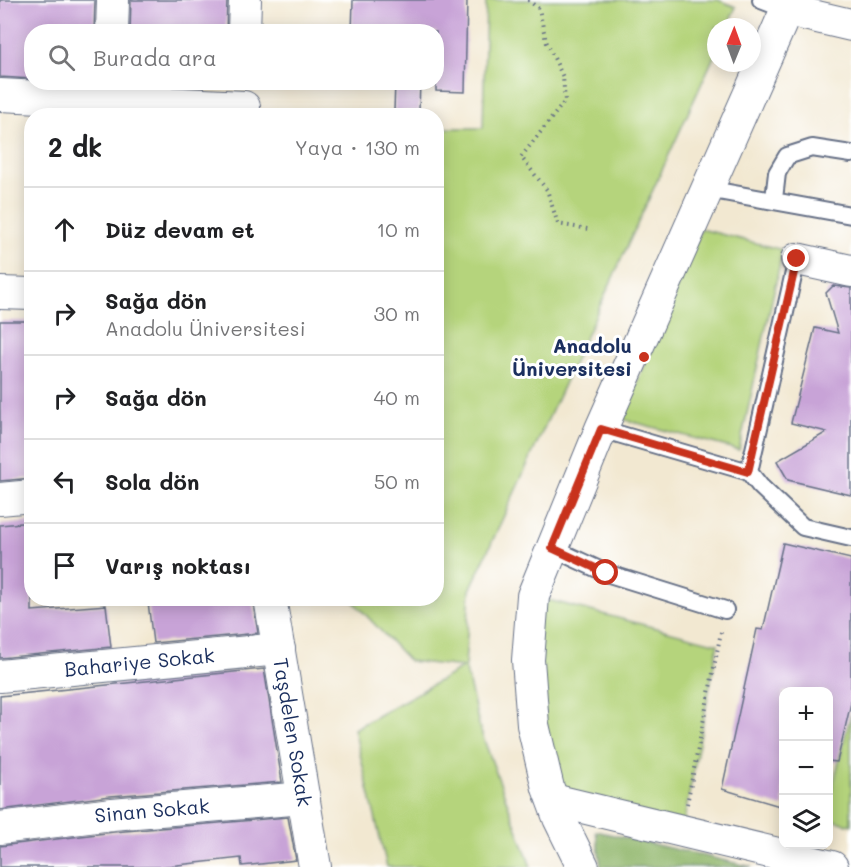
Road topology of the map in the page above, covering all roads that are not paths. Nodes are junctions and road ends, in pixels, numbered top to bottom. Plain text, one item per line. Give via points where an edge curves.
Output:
1 (113, 0) edge
2 (245, 0) edge
3 (780, 3) edge
4 (112, 24) edge
5 (244, 24) edge
6 (851, 25) edge
7 (0, 95) edge
8 (109, 100) edge
9 (244, 102) edge
10 (851, 154) edge
11 (707, 189) junction
12 (774, 199) junction
13 (851, 215) edge
14 (797, 259) joint
15 (851, 271) edge
16 (0, 293) edge
17 (24, 294) edge
18 (601, 429) junction
19 (748, 472) junction
20 (24, 497) edge
21 (0, 499) edge
22 (851, 538) edge
23 (552, 548) junction
24 (271, 606) edge
25 (725, 610) road end
26 (279, 649) junction
27 (0, 676) edge
28 (304, 798) junction
29 (553, 800) junction
30 (0, 828) edge
31 (315, 867) edge
32 (583, 867) edge
33 (832, 867) edge

1 - 4 street
2 - 5 street
3 - 6 street
3 - 11 street
7 - 8 street
8 - 9 street
10 - 12 lane via 812,148 787,156 777,173
11 - 12 lane
11 - 18 street
12 - 13 lane
14 - 15 street
14 - 19 lane
16 - 17 street
18 - 19 lane
18 - 23 street
19 - 22 lane via 803,527
20 - 21 street
23 - 25 lane via 606,573
23 - 29 street via 533,596 528,660 533,725
24 - 26 street, Taşdelen Sokak
26 - 27 street, Bahariye Sokak
26 - 28 street, Taşdelen Sokak
28 - 30 street, Sinan Sokak
28 - 31 street, Taşdelen Sokak
29 - 32 street
29 - 33 street

